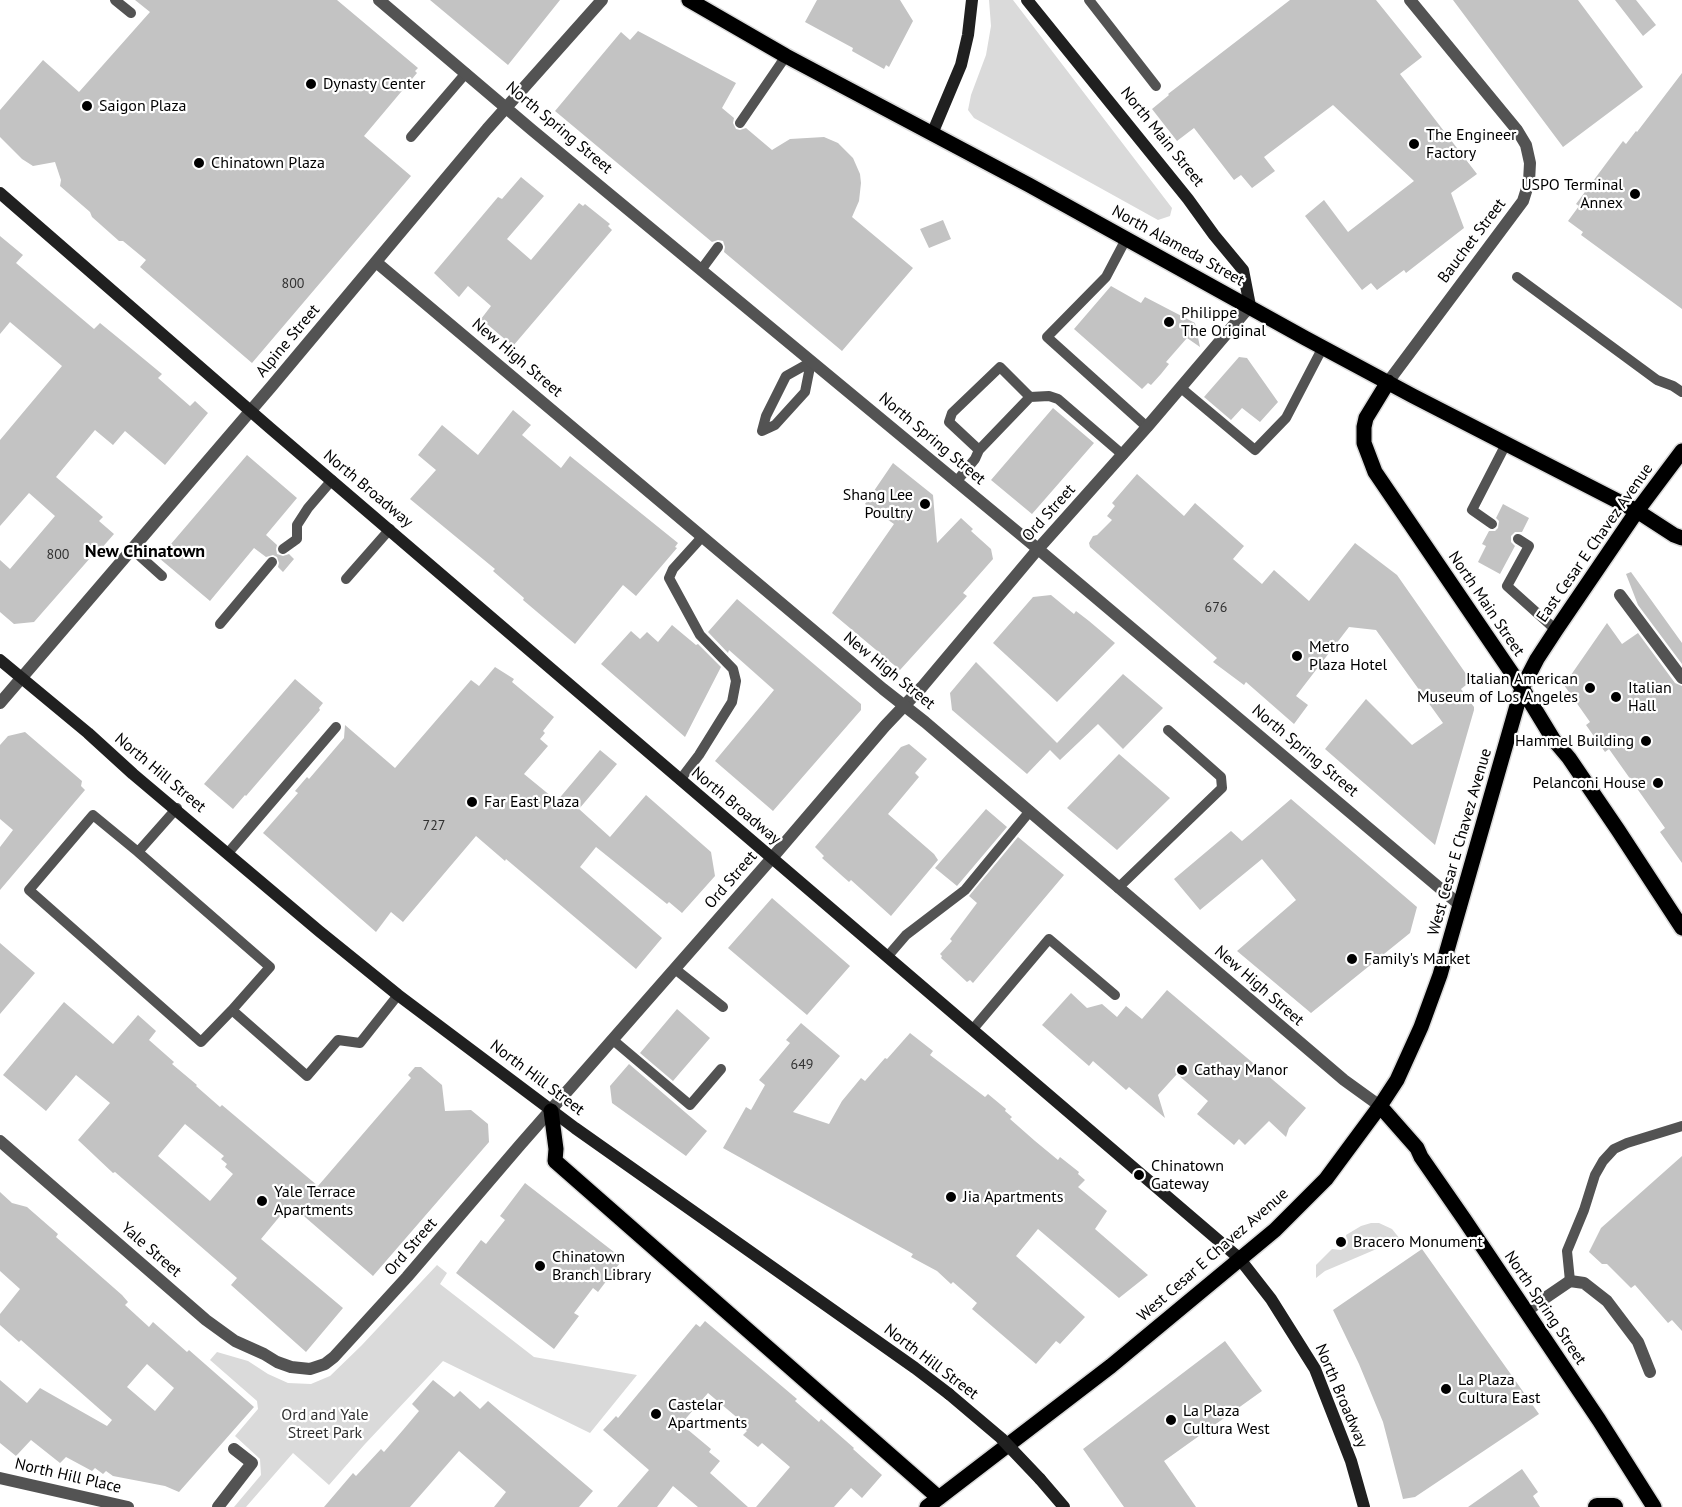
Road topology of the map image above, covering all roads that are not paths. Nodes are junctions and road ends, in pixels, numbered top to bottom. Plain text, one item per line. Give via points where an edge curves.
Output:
1 (115, 0) edge
2 (379, 0) edge
3 (602, 0) edge
4 (689, 0) edge
5 (972, 0) edge
6 (1027, 0) edge
7 (1089, 0) edge
8 (1410, 0) edge
9 (131, 13) dead end
10 (786, 56) junction
11 (466, 73) junction
12 (1156, 86) dead end
13 (506, 107) junction
14 (740, 123) dead end
15 (932, 134) junction
16 (411, 136) dead end
17 (0, 194) edge
18 (1126, 239) junction
19 (718, 248) dead end
20 (376, 262) junction
21 (701, 270) junction
22 (1517, 277) dead end
23 (1250, 306) junction
24 (1323, 347) junction
25 (811, 362) junction
26 (1388, 381) junction
27 (1181, 388) junction
28 (1682, 392) edge
29 (1030, 397) junction
30 (251, 410) junction
31 (1147, 428) junction
32 (1506, 444) junction
33 (979, 450) junction
34 (1682, 451) edge
35 (1123, 454) junction
36 (332, 480) junction
37 (956, 482) junction
38 (1637, 512) junction
39 (1492, 524) dead end
40 (390, 529) junction
41 (702, 537) junction
42 (1682, 538) edge
43 (1518, 539) dead end
44 (132, 549) junction
45 (283, 549) dead end
46 (1038, 549) junction
47 (272, 562) dead end
48 (162, 576) dead end
49 (346, 579) dead end
50 (1620, 595) dead end
51 (220, 624) dead end
52 (1556, 630) junction
53 (0, 660) edge
54 (1682, 678) edge
55 (21, 679) junction
56 (1522, 688) junction
57 (0, 704) edge
58 (904, 706) junction
59 (336, 727) dead end
60 (1168, 730) dead end
61 (680, 780) junction
62 (177, 808) junction
63 (1030, 811) junction
64 (138, 852) junction
65 (228, 853) junction
66 (772, 858) junction
67 (1118, 888) junction
68 (1461, 906) junction
69 (1682, 928) edge
70 (887, 957) junction
71 (675, 969) junction
72 (398, 995) junction
73 (1115, 995) dead end
74 (723, 1007) dead end
75 (232, 1010) junction
76 (972, 1029) junction
77 (613, 1040) junction
78 (722, 1069) dead end
79 (1380, 1106) junction
80 (551, 1111) junction
81 (1682, 1126) edge
82 (0, 1141) edge
83 (1239, 1258) junction
84 (1570, 1281) junction
85 (1526, 1311) junction
86 (291, 1367) joint
87 (1650, 1372) dead end
88 (234, 1449) dead end
89 (0, 1478) edge
90 (933, 1502) edge
91 (128, 1507) edge
92 (218, 1507) edge
93 (1065, 1507) edge
94 (1364, 1507) edge
95 (1597, 1507) edge
96 (1614, 1507) edge
97 (1654, 1507) edge

1 - 9 lane
2 - 11 street, North Spring Street
3 - 13 street, Alpine Street
4 - 10 main road, North Alameda Street
5 - 15 main road via 961,65
6 - 23 main road, North Main Street via 1243,270
7 - 12 lane
8 - 26 street, Bauchet Street via 1517,130 1526,145 1529,182 1523,201
10 - 14 lane
10 - 15 main road, North Alameda Street
11 - 13 street, North Spring Street
11 - 16 lane
13 - 20 street, Alpine Street
13 - 21 street, North Spring Street
15 - 18 main road, North Alameda Street
17 - 30 main road, North Broadway
18 - 23 main road, North Alameda Street
18 - 31 lane via 1106,277 1047,337
19 - 21 lane
20 - 30 street, Alpine Street
20 - 41 street, New High Street
21 - 25 street, North Spring Street
22 - 28 lane via 1657,380
23 - 24 main road, North Alameda Street
23 - 27 street, Ord Street
24 - 26 main road, North Alameda Street
24 - 27 lane via 1286,418 1255,450
25 - 25 lane via 786,376 762,431 775,425 805,392
25 - 37 street, North Spring Street
26 - 32 main road, North Alameda Street
26 - 56 main road, North Main Street via 1364,428 1364,443 1375,472
27 - 31 street, Ord Street
29 - 33 lane
29 - 33 lane via 1000,367 952,413 949,422
29 - 35 lane via 1058,399
30 - 36 main road, North Broadway
30 - 44 street, Alpine Street
31 - 35 street, Ord Street
32 - 38 main road, North Alameda Street
32 - 39 lane via 1472,510
33 - 37 lane
34 - 38 main road, East Cesar E Chavez Avenue
35 - 46 street, Ord Street
36 - 40 main road, North Broadway
36 - 45 lane via 297,525 297,539
37 - 46 street, North Spring Street
38 - 42 main road, North Alameda Street
38 - 52 main road, East Cesar E Chavez Avenue
40 - 49 lane
40 - 61 main road, North Broadway
41 - 58 street, New High Street
41 - 61 lane via 669,578 700,635 733,669 736,681 732,702
43 - 52 lane via 1529,546 1507,586
44 - 48 lane
44 - 55 street, Alpine Street
46 - 58 street, Ord Street
46 - 68 street, North Spring Street
47 - 51 lane
50 - 54 street
52 - 56 main road, East Cesar E Chavez Avenue
53 - 55 main road, North Hill Street
55 - 57 street, Alpine Street
55 - 62 main road, North Hill Street
56 - 68 main road, West Cesar E Chavez Avenue
56 - 69 main road, North Main Street
58 - 63 street, New High Street
58 - 66 street, Ord Street
59 - 65 lane
60 - 67 lane via 1221,777 1222,788
61 - 66 main road, North Broadway
62 - 64 lane
62 - 65 main road, North Hill Street
63 - 67 street, New High Street
63 - 70 lane via 966,890 906,935
64 - 75 lane via 270,967
64 - 75 lane via 93,815 29,890 201,1042
65 - 72 main road, North Hill Street
66 - 70 main road, North Broadway
66 - 71 street, Ord Street
67 - 79 street, New High Street via 1344,1080
68 - 79 main road, West Cesar E Chavez Avenue via 1421,1027 1397,1080
70 - 76 main road, North Broadway
71 - 74 lane
71 - 77 street, Ord Street
72 - 75 lane via 360,1043 338,1040 307,1076
72 - 80 main road, North Hill Street
73 - 76 lane via 1049,939
76 - 83 main road, North Broadway
77 - 78 lane via 690,1105
77 - 80 street, Ord Street
79 - 83 main road, West Cesar E Chavez Avenue via 1326,1179 1275,1230
79 - 85 main road, North Spring Street via 1417,1148
80 - 86 street, Ord Street via 334,1357 310,1369
80 - 90 main road via 555,1161
80 - 93 main road, North Hill Street, bridge via 949,1394 1001,1438
81 - 84 lane via 1627,1143 1603,1161 1567,1251
82 - 86 street, Yale Street via 206,1320 235,1341
83 - 90 main road, West Cesar E Chavez Avenue via 1111,1366
83 - 94 main road, North Broadway via 1271,1299 1315,1369 1351,1461
84 - 85 street
84 - 87 street via 1584,1283 1608,1301 1638,1342
85 - 97 main road, North Spring Street
88 - 92 street via 252,1463
89 - 91 street, North Hill Place
95 - 96 highway

